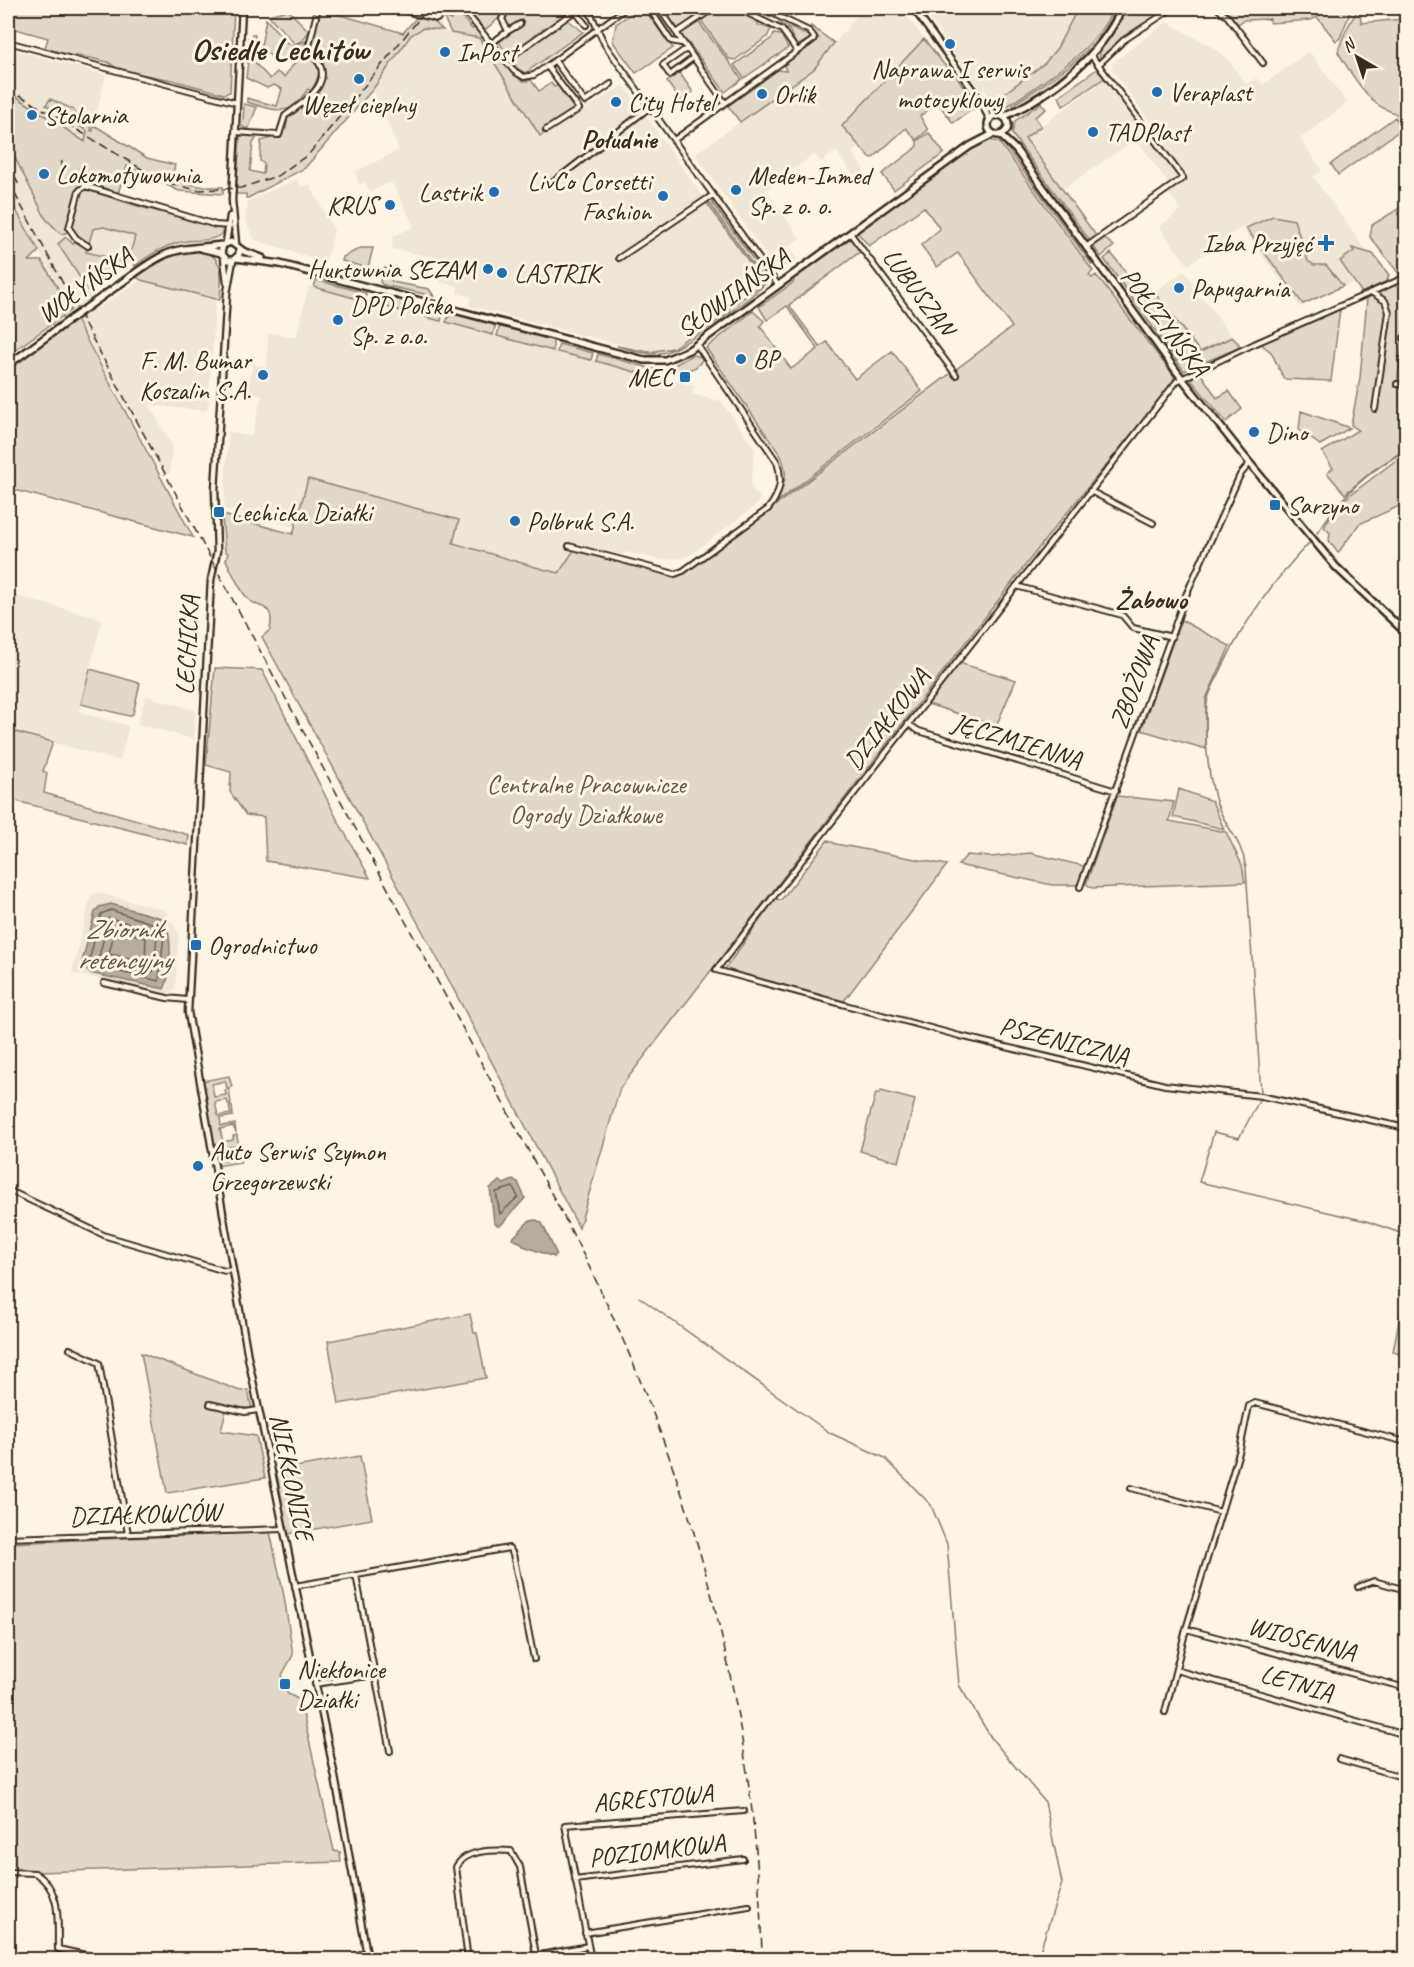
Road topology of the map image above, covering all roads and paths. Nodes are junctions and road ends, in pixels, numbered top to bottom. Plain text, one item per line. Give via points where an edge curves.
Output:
1 (242, 8) edge
2 (318, 8) edge
3 (394, 8) edge
4 (420, 8) edge
5 (447, 8) edge
6 (462, 8) edge
7 (507, 8) edge
8 (588, 8) edge
9 (626, 8) edge
10 (651, 8) edge
11 (659, 8) edge
12 (714, 8) edge
13 (737, 8) edge
14 (761, 8) edge
15 (913, 8) edge
16 (1122, 8) edge
17 (1173, 8) edge
18 (1217, 8) edge
19 (573, 9) edge
20 (415, 14) junction
21 (779, 16) junction
22 (520, 24) dead end
23 (586, 25) dead end
24 (775, 26) junction
25 (598, 28) junction
26 (508, 31) junction
27 (678, 32) junction
28 (8, 42) edge
29 (493, 42) junction
30 (681, 43) junction
31 (686, 49) junction
32 (797, 51) junction
33 (1091, 55) junction
34 (693, 58) junction
35 (506, 60) junction
36 (555, 61) junction
37 (1263, 63) dead end
38 (1099, 64) junction
39 (547, 66) junction
40 (611, 84) dead end
41 (978, 97) junction
42 (237, 103) junction
43 (725, 103) junction
44 (650, 107) junction
45 (1023, 107) junction
46 (1000, 116) junction
47 (989, 124) junction
48 (1007, 126) junction
49 (546, 130) dead end
50 (235, 132) junction
51 (993, 134) junction
52 (1000, 135) junction
53 (674, 140) junction
54 (970, 146) junction
55 (1016, 150) junction
56 (548, 186) dead end
57 (713, 195) junction
58 (231, 226) junction
59 (850, 233) junction
60 (225, 244) junction
61 (88, 246) dead end
62 (190, 246) junction
63 (238, 246) junction
64 (1086, 247) junction
65 (223, 256) junction
66 (619, 258) dead end
67 (235, 259) junction
68 (278, 264) junction
69 (1407, 277) edge
70 (778, 285) junction
71 (1371, 292) junction
72 (227, 293) junction
73 (697, 345) junction
74 (1401, 360) dead end
75 (1407, 362) edge
76 (8, 365) edge
77 (957, 375) dead end
78 (1182, 378) junction
79 (1397, 384) dead end
80 (1407, 385) edge
81 (1375, 409) dead end
82 (1250, 463) junction
83 (1090, 491) junction
84 (1153, 523) dead end
85 (569, 546) dead end
86 (1016, 586) junction
87 (1407, 633) edge
88 (1172, 637) junction
89 (908, 724) junction
90 (1116, 791) junction
91 (1080, 887) dead end
92 (716, 970) joint
93 (104, 983) dead end
94 (187, 1000) junction
95 (1407, 1128) edge
96 (8, 1190) edge
97 (232, 1270) junction
98 (70, 1349) dead end
99 (210, 1404) dead end
100 (258, 1410) junction
101 (1407, 1442) edge
102 (1131, 1488) dead end
103 (1221, 1512) junction
104 (283, 1529) junction
105 (128, 1534) junction
106 (8, 1538) edge
107 (356, 1575) junction
108 (294, 1586) junction
109 (1358, 1587) dead end
110 (1407, 1590) edge
111 (1186, 1629) junction
112 (534, 1659) dead end
113 (1176, 1670) junction
114 (375, 1675) junction
115 (314, 1684) junction
116 (1407, 1688) edge
117 (1165, 1712) dead end
118 (1407, 1735) edge
119 (390, 1751) dead end
120 (1339, 1759) dead end
121 (1407, 1778) edge
122 (744, 1811) dead end
123 (743, 1859) dead end
124 (8, 1872) edge
125 (575, 1880) junction
126 (749, 1906) dead end
127 (585, 1934) junction
128 (588, 1946) junction
129 (367, 1952) junction
130 (748, 1955) dead end
131 (537, 1958) edge
132 (109, 1959) edge
133 (341, 1959) edge
134 (360, 1959) edge
135 (368, 1959) edge
136 (468, 1959) edge
137 (513, 1959) edge
138 (591, 1959) edge
139 (722, 1959) edge

1 - 42 street
2 - 50 street via 309,48 321,67 317,87 299,108 285,116 279,135
3 - 20 street
4 - 20 street
5 - 20 street via 436,20
6 - 29 street
7 - 26 street via 502,19
8 - 25 street
9 - 25 street
10 - 30 street via 671,40
11 - 27 street
12 - 27 street
13 - 24 street
14 - 21 street
15 - 41 street
16 - 33 main road
17 - 38 street via 1124,40
18 - 37 street
19 - 23 street
19 - 35 street
21 - 24 street
21 - 32 street via 812,33 813,40
22 - 26 street
24 - 32 street
25 - 36 street
25 - 44 street via 605,45
26 - 29 street
27 - 30 street
28 - 42 street
29 - 35 street
30 - 31 street
31 - 34 street
31 - 34 street via 663,65 670,75
32 - 43 street
33 - 38 street
33 - 45 main road
34 - 43 street
35 - 39 street via 524,77
36 - 39 street
36 - 40 street via 585,102
38 - 64 street via 1183,178
39 - 49 street via 579,109
41 - 46 street
41 - 47 street
42 - 50 street
43 - 53 street
44 - 53 street
44 - 56 street
45 - 46 main road, SŁOWIAŃSKA
45 - 48 main road
46 - 47 main road, SŁOWIAŃSKA
46 - 48 main road, POŁCZYŃSKA
47 - 51 main road
47 - 54 main road, SŁOWIAŃSKA
48 - 52 main road
48 - 55 main road, POŁCZYŃSKA
50 - 58 street
51 - 52 main road
51 - 54 main road, SŁOWIAŃSKA
52 - 55 main road, POŁCZYŃSKA
53 - 57 street
54 - 59 main road, SŁOWIAŃSKA
55 - 64 main road, POŁCZYŃSKA
57 - 66 street
57 - 70 street
58 - 60 street
58 - 61 street via 85,186 79,191 69,228
58 - 63 street
59 - 70 main road, SŁOWIAŃSKA
59 - 77 street, LUBUSZAN
60 - 62 main road, WOŁYŃSKA
60 - 63 main road, SŁOWIAŃSKA
60 - 65 main road
62 - 65 main road
62 - 76 main road, WOŁYŃSKA, bridge via 164,254 130,276
63 - 67 main road
63 - 68 main road, SŁOWIAŃSKA
64 - 78 main road, POŁCZYŃSKA
65 - 67 main road, SŁOWIAŃSKA
65 - 72 street, LECHICKA
67 - 68 main road, SŁOWIAŃSKA
67 - 72 street, LECHICKA
68 - 73 main road, SŁOWIAŃSKA via 644,360 669,359
69 - 71 street
70 - 73 main road, SŁOWIAŃSKA
71 - 78 street
71 - 81 street via 1385,301 1389,312
72 - 94 street, LECHICKA via 215,490 218,551 211,580
73 - 85 street via 777,462 781,482 774,500 768,509 684,572 675,574
74 - 75 street
78 - 82 main road, POŁCZYŃSKA
78 - 83 street, DZIAŁKOWA
79 - 80 street
82 - 87 main road, POŁCZYŃSKA via 1357,589
82 - 88 street, ZBOŻOWA via 1240,475 1195,575
83 - 84 street
83 - 86 street, DZIAŁKOWA
86 - 88 street via 1122,615 1133,628
86 - 89 street, DZIAŁKOWA
88 - 90 street, ZBOŻOWA
89 - 90 street, JĘCZMIENNA via 930,735
89 - 92 street, DZIAŁKOWA
90 - 91 street, ZBOŻOWA
92 - 95 street, PSZENICZNA via 960,1036 1165,1085 1261,1096
93 - 94 street via 167,999
94 - 97 street, NIEKŁONICE
96 - 97 street via 106,1236
97 - 100 street, NIEKŁONICE
98 - 105 street via 99,1364
99 - 100 street via 245,1412
100 - 104 street, NIEKŁONICE
101 - 103 street via 1255,1403 1249,1406
102 - 103 street
103 - 111 street
104 - 105 street, DZIAŁKOWCÓW
104 - 108 street, NIEKŁONICE
105 - 106 street, DZIAŁKOWCÓW
107 - 108 street
107 - 112 street via 509,1548
107 - 114 street
108 - 115 street, NIEKŁONICE
109 - 110 street via 1374,1581
111 - 113 street
111 - 116 street, WIOSENNA
113 - 117 street
113 - 118 street, LETNIA
114 - 115 street
114 - 119 street
115 - 129 street, NIEKŁONICE
120 - 121 street
122 - 125 street, AGRESTOWA via 565,1825
123 - 125 street, POZIOMKOWA
124 - 132 street via 35,1874 48,1884 57,1905 58,1949
125 - 127 street
126 - 127 street
127 - 128 street
128 - 131 street
128 - 138 street
129 - 133 street
129 - 134 street
129 - 135 street, NIEKŁONICE
130 - 139 street
131 - 136 street via 520,1866 511,1851 494,1850 464,1857 456,1866
131 - 137 street

